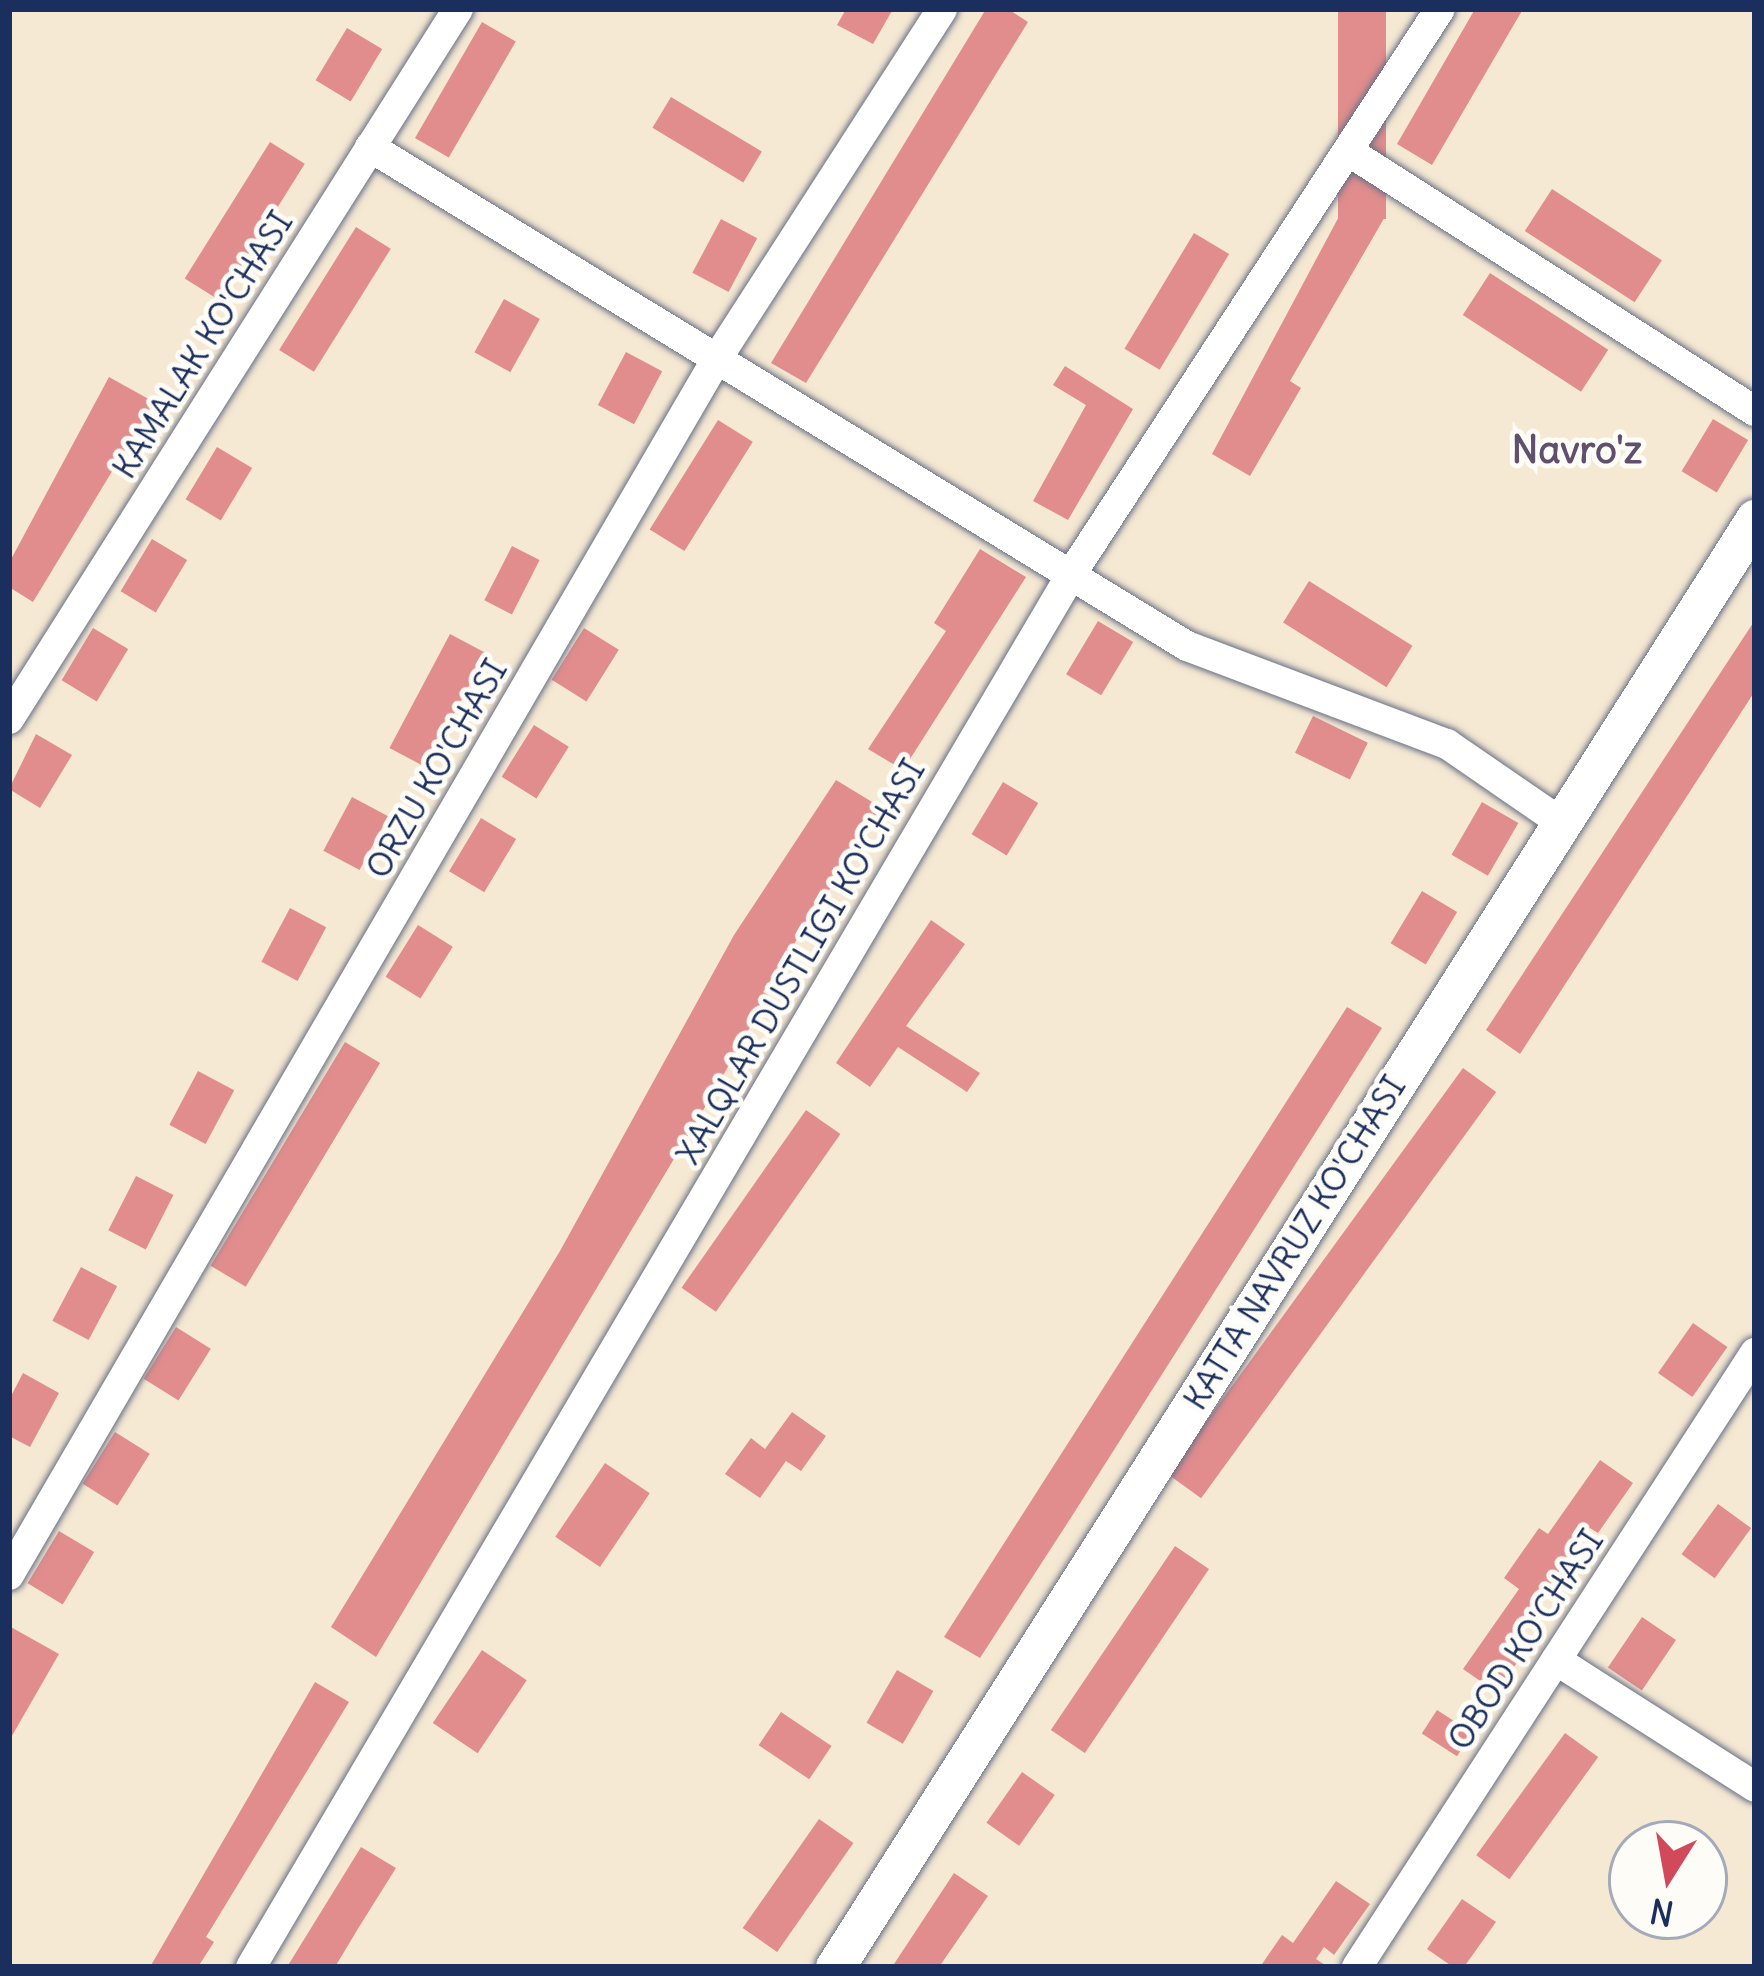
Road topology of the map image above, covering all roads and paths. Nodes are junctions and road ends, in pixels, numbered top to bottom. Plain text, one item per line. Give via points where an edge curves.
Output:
1 (458, 9) edge
2 (942, 9) edge
3 (1440, 9) edge
4 (370, 147) junction
5 (1348, 151) junction
6 (718, 357) junction
7 (1755, 411) edge
8 (1755, 519) edge
9 (1072, 573) junction
10 (9, 719) edge
11 (1562, 823) junction
12 (1755, 1352) edge
13 (9, 1574) edge
14 (1556, 1660) junction
15 (1755, 1787) edge
16 (251, 1967) edge
17 (835, 1967) edge
18 (1357, 1967) edge

1 - 4 street, KAMALAK KO'CHASI
2 - 6 street, ORZU KO'CHASI
3 - 5 street, XALQLAR DUSTLIGI KO'CHASI
4 - 6 street
4 - 10 street, KAMALAK KO'CHASI
5 - 7 street
5 - 9 street, XALQLAR DUSTLIGI KO'CHASI
6 - 9 street
6 - 13 street, ORZU KO'CHASI
8 - 11 street, KATTA NAVRUZ KO'CHASI
9 - 11 street via 1187,646 1447,744
9 - 16 street, XALQLAR DUSTLIGI KO'CHASI
11 - 17 street, KATTA NAVRUZ KO'CHASI
12 - 14 street, OBOD KO'CHASI
14 - 15 street
14 - 18 street, OBOD KO'CHASI

